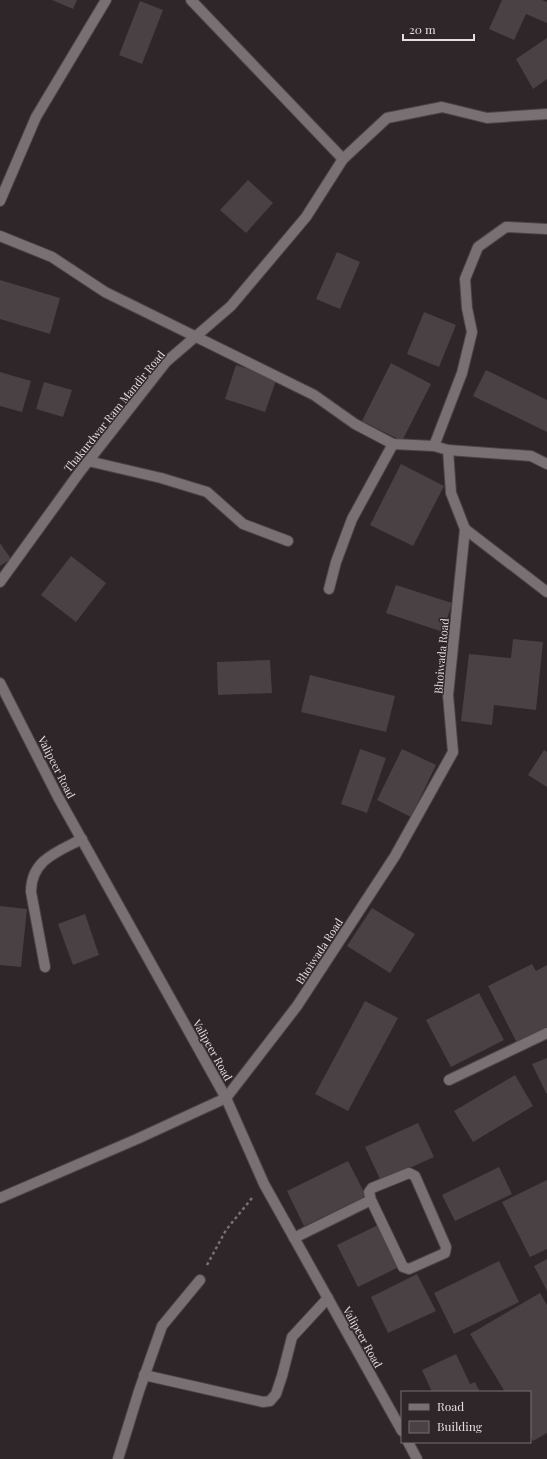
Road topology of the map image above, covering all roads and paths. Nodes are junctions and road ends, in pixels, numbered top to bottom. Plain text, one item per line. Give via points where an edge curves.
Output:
1 (106, 0) edge
2 (192, 0) edge
3 (547, 114) edge
4 (343, 159) junction
5 (0, 200) edge
6 (547, 229) edge
7 (0, 236) edge
8 (196, 336) junction
9 (393, 444) junction
10 (434, 446) junction
11 (448, 450) junction
12 (88, 461) junction
13 (547, 464) edge
14 (465, 529) junction
15 (288, 541) dead end
16 (0, 582) edge
17 (329, 589) dead end
18 (547, 592) edge
19 (0, 683) edge
20 (82, 840) junction
21 (45, 967) dead end
22 (547, 1034) edge
23 (449, 1080) dead end
24 (226, 1098) junction
25 (264, 1184) junction
26 (0, 1198) edge
27 (371, 1200) junction
28 (294, 1238) junction
29 (200, 1280) joint
30 (328, 1298) junction
31 (144, 1375) junction
32 (401, 1429) edge
33 (409, 1443) edge
34 (118, 1459) edge
35 (417, 1459) edge

1 - 5 street via 36,116
2 - 4 street
3 - 4 street, Thakurdwar Ram Mandir Road via 487,118 442,107 387,118
4 - 8 street, Thakurdwar Ram Mandir Road via 306,217 231,306
6 - 10 street via 506,227 478,247 465,279 472,332 462,373
7 - 8 street via 52,257 105,292
8 - 9 street via 314,395 355,424
8 - 12 street, Thakurdwar Ram Mandir Road via 166,362
9 - 10 street
9 - 17 street via 352,519
10 - 11 street
11 - 13 street via 532,456
11 - 14 street, Bhoiwada Road via 450,493
12 - 15 street via 207,492 243,524
12 - 16 street, Thakurdwar Ram Mandir Road
14 - 18 street
14 - 24 street, Bhoiwada Road via 448,694 454,752 395,856 297,1006
19 - 20 street, Valipeer Road
20 - 21 street via 49,856 36,870 31,881
20 - 24 street, Valipeer Road
22 - 23 street
24 - 25 street, Valipeer Road
24 - 26 street
25 - 28 street, Valipeer Road
25 - 29 path via 226,1230
27 - 27 street via 403,1266 409,1269 444,1253 446,1247 415,1176 409,1173 372,1188 369,1192
27 - 28 street
28 - 30 street, Valipeer Road
29 - 31 street via 162,1326
30 - 31 street via 292,1337 276,1394 270,1401 263,1402
30 - 32 street, Valipeer Road
31 - 34 street
33 - 35 street

